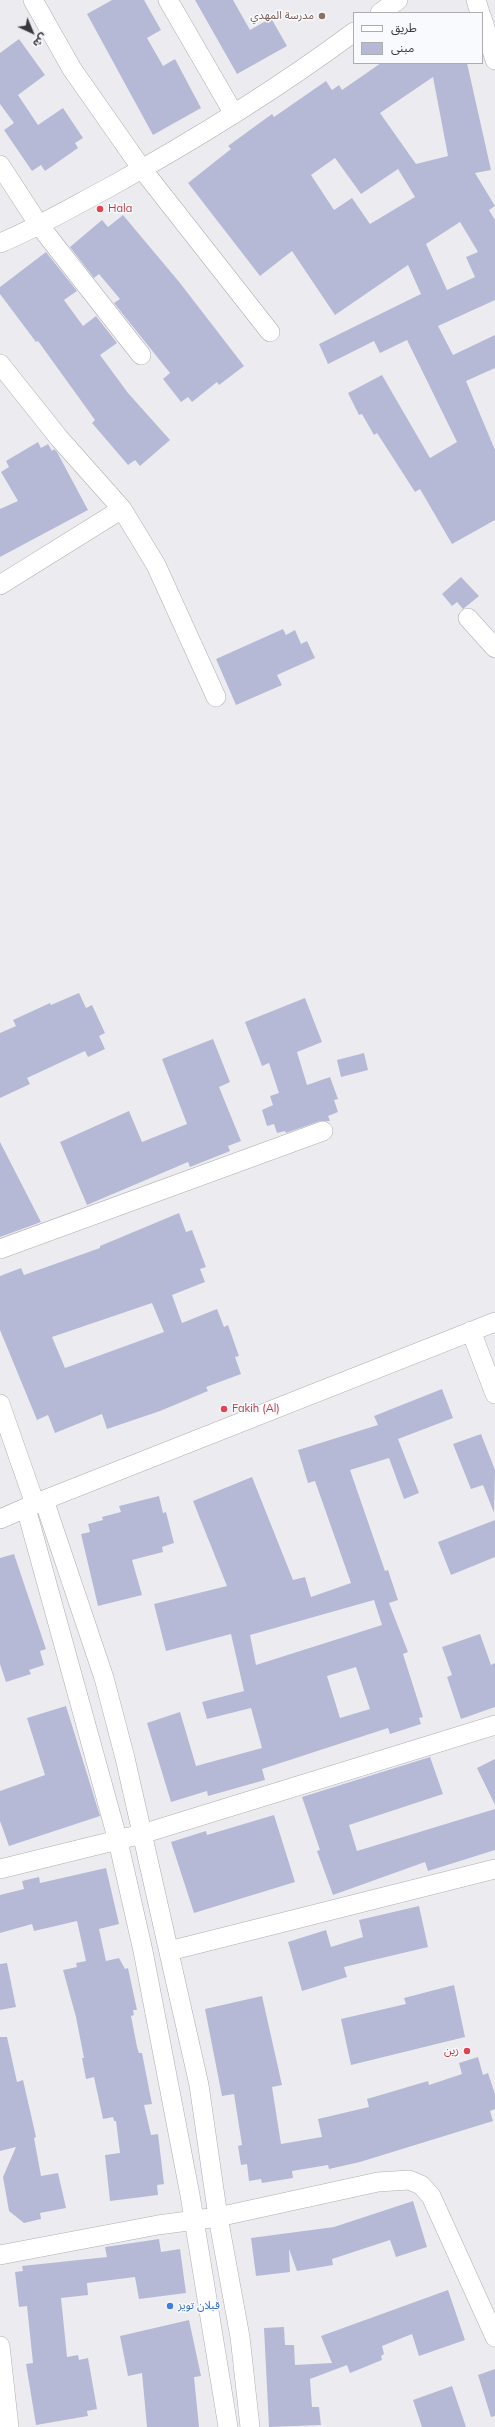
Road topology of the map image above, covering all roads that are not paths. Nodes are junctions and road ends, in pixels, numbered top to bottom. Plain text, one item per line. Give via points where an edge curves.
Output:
1 (33, 0) edge
2 (168, 0) edge
3 (398, 0) edge
4 (476, 0) edge
5 (381, 12) edge
6 (480, 12) edge
7 (483, 21) edge
8 (353, 33) edge
9 (495, 60) edge
10 (234, 114) junction
11 (0, 165) edge
12 (142, 169) junction
13 (39, 225) junction
14 (0, 243) edge
15 (270, 332) dead end
16 (141, 354) dead end
17 (0, 364) edge
18 (122, 509) junction
19 (0, 585) edge
20 (468, 618) dead end
21 (495, 648) edge
22 (216, 697) dead end
23 (323, 1131) dead end
24 (0, 1249) edge
25 (495, 1322) edge
26 (471, 1331) junction
27 (495, 1394) edge
28 (0, 1404) edge
29 (35, 1504) junction
30 (0, 1519) edge
31 (495, 1725) edge
32 (142, 1834) junction
33 (118, 1841) junction
34 (0, 1869) edge
35 (495, 1869) edge
36 (169, 1951) junction
37 (218, 2217) junction
38 (195, 2221) junction
39 (0, 2255) edge
40 (495, 2337) edge
41 (0, 2346) edge
42 (9, 2427) edge
43 (228, 2427) edge
44 (250, 2427) edge

1 - 12 street via 72,69
2 - 10 street
3 - 5 street
4 - 6 street
7 - 9 street
8 - 10 street
10 - 12 street
11 - 13 street
12 - 13 street
12 - 15 street
13 - 14 street
13 - 16 street
17 - 18 street via 59,438
18 - 19 street
18 - 22 street via 156,565
20 - 21 street
23 - 24 street
25 - 26 street
26 - 27 street
26 - 29 street
28 - 29 street
29 - 30 street
29 - 32 street via 104,1678
29 - 33 street
31 - 32 street
32 - 33 street
32 - 36 street
33 - 34 street
33 - 38 street via 143,1950
35 - 36 street
36 - 37 street via 199,2085
37 - 38 street
37 - 40 street via 378,2182 408,2180 418,2183 432,2196
37 - 44 street via 240,2337
38 - 39 street via 137,2229
38 - 43 street
41 - 42 street

